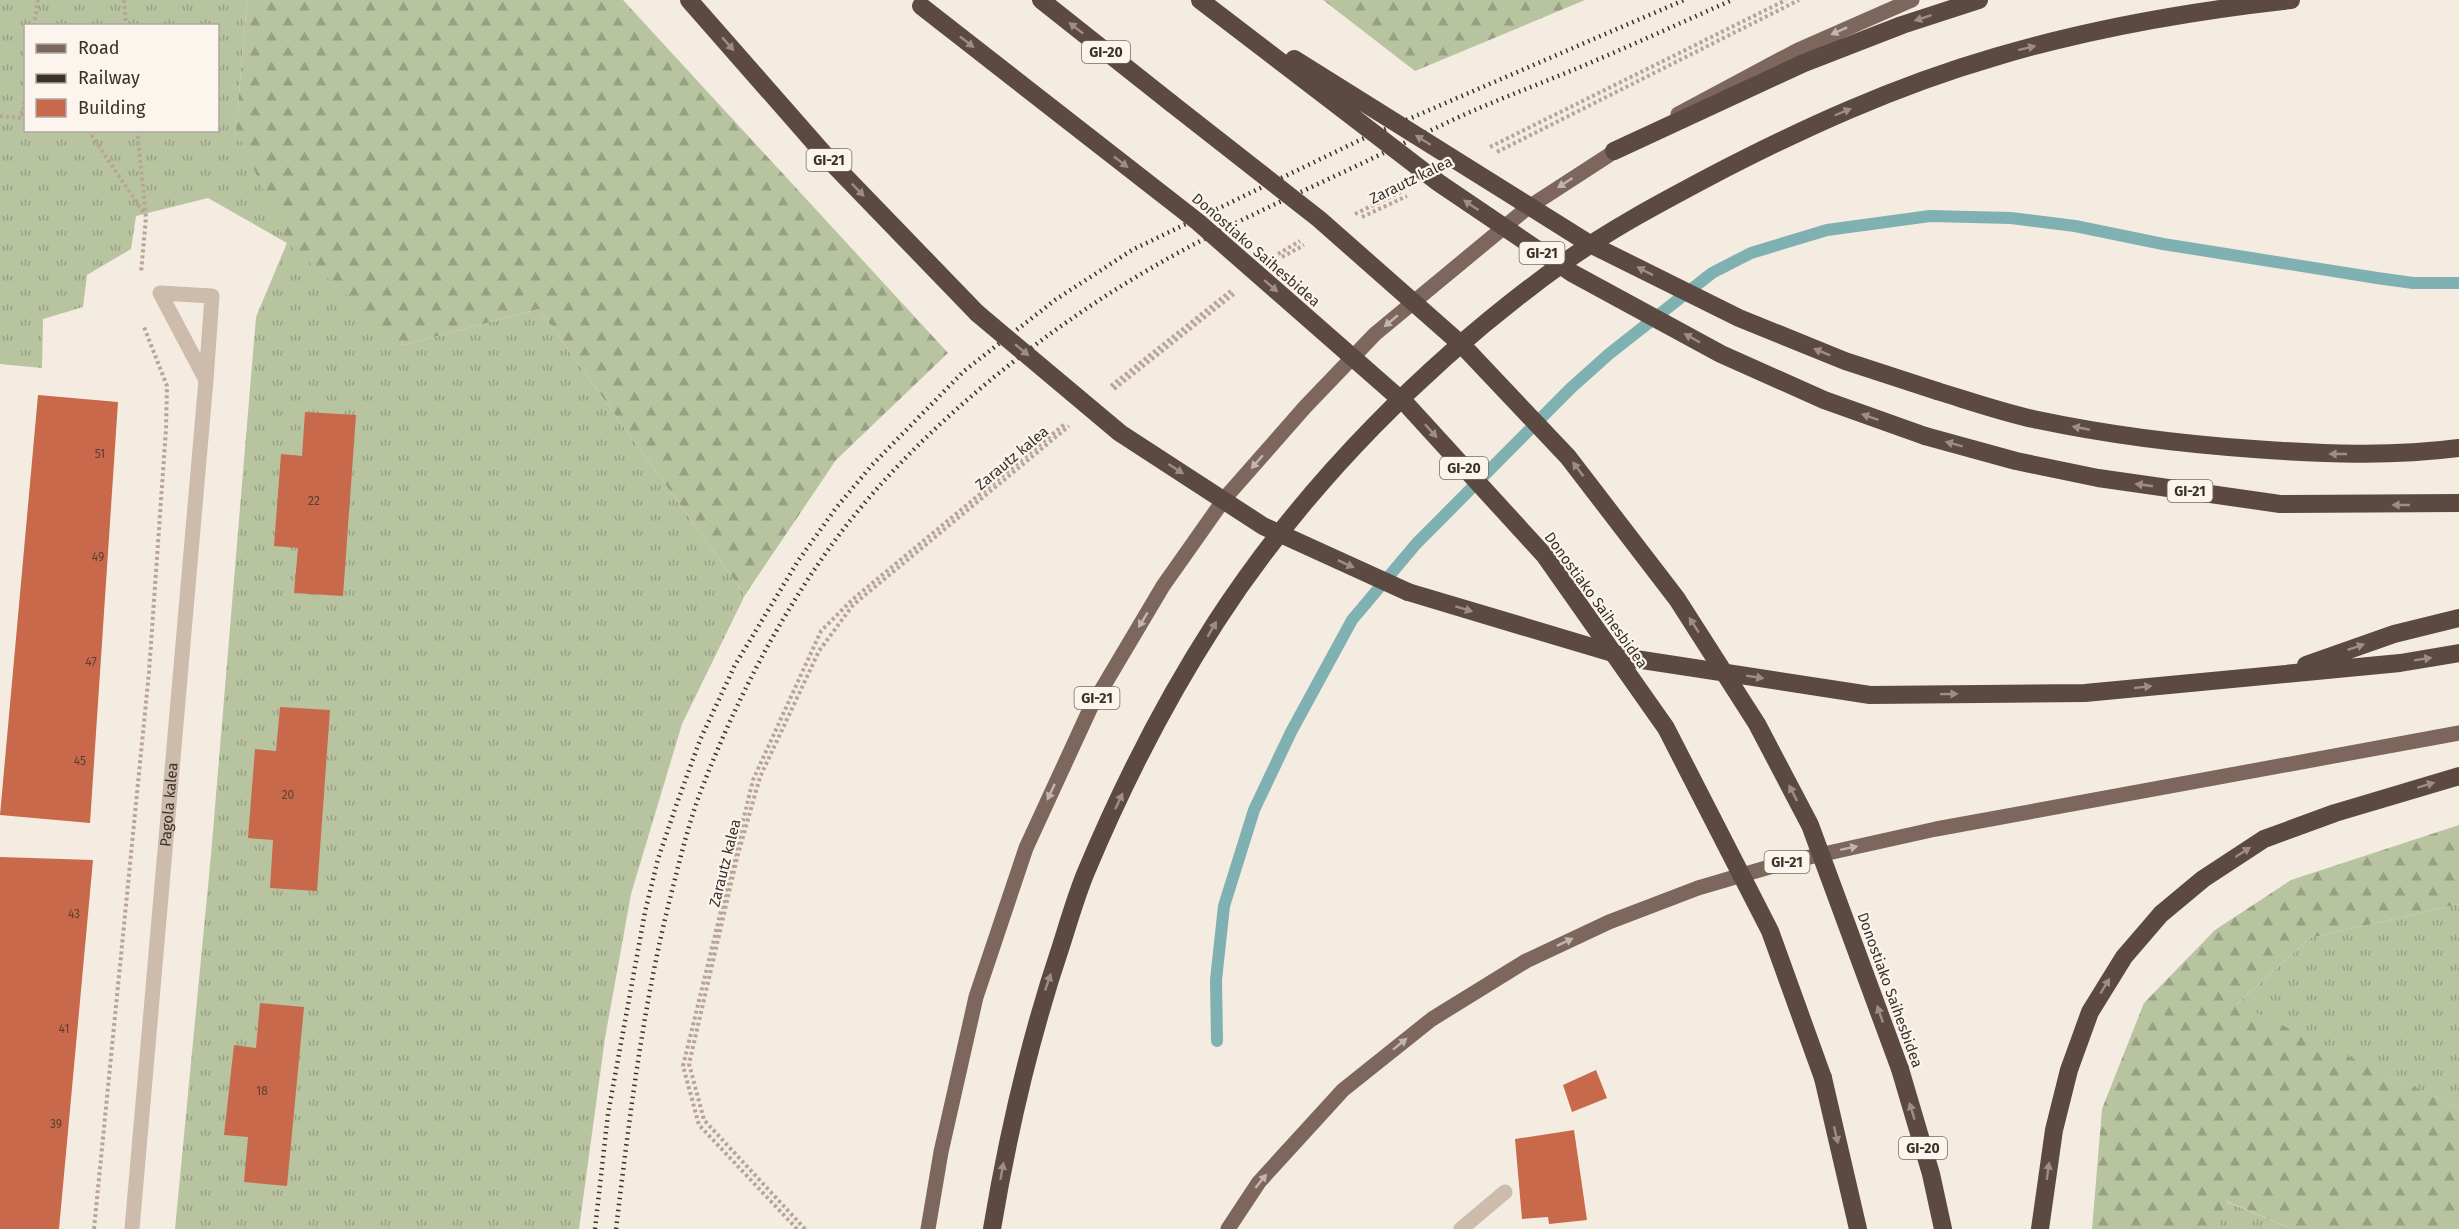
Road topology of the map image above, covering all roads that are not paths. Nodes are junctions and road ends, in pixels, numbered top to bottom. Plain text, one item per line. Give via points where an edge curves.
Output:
1 (689, 0) edge
2 (1041, 0) edge
3 (1201, 0) edge
4 (1912, 0) edge
5 (1979, 0) edge
6 (2291, 0) edge
7 (917, 3) edge
8 (1614, 151) junction
9 (206, 380) junction
10 (2459, 448) edge
11 (2459, 503) edge
12 (2459, 618) edge
13 (2459, 653) edge
14 (2281, 673) junction
15 (2459, 733) edge
16 (2459, 776) edge
17 (1504, 1192) dead end
18 (1464, 1228) edge
19 (132, 1229) edge
20 (928, 1229) edge
21 (992, 1229) edge
22 (1228, 1229) edge
23 (1858, 1229) edge
24 (1943, 1229) edge
25 (2040, 1229) edge

1 -> 14 highway, GI-21, bridge via 832,163 977,313 1120,433 1263,526 1408,592 1629,658 1870,695 2085,693
24 -> 2 highway, Donostiako Saihesbidea / GI-20, bridge via 1900,1069 1810,825 1757,724 1677,599 1568,457 1463,346 1319,219
10 -> 3 highway, bridge via 2412,454 2319,454 2110,434 2046,422 1937,392 1845,361 1738,318 1588,243
11 -> 3 highway, GI-21, bridge via 2280,504 2098,478 1925,436 1824,400 1721,354 1572,273 1439,183
4 -> 8 main road, GI-21 via 1798,50
5 -> 8 highway via 1804,63
21 -> 6 highway via 1003,1162 1040,1008 1084,875 1144,747 1216,622 1280,533 1351,450 1420,381 1569,259 1648,210 1789,135 1888,93 1993,57 2112,27
7 -> 23 highway, Donostiako Saihesbidea / GI-20, bridge via 1198,222 1408,406 1545,556 1666,728 1770,931 1823,1078
8 -> 20 main road, GI-21 via 1526,209 1375,334 1225,498 1163,586 1090,709 1026,848 976,997
9 - 9 street, Pagola kalea via 212,296 160,293 170,312
9 - 19 street, Pagola kalea
14 -> 12 highway via 2394,634
14 -> 13 highway, GI-21 via 2400,663
22 -> 15 main road, GI-21 via 1259,1182 1352,1083 1432,1019 1526,961 1610,921 1698,888 1805,858 1936,829
25 -> 16 highway via 2054,1130 2069,1070 2090,1012 2124,957 2161,914 2203,879 2264,839
17 - 18 street

